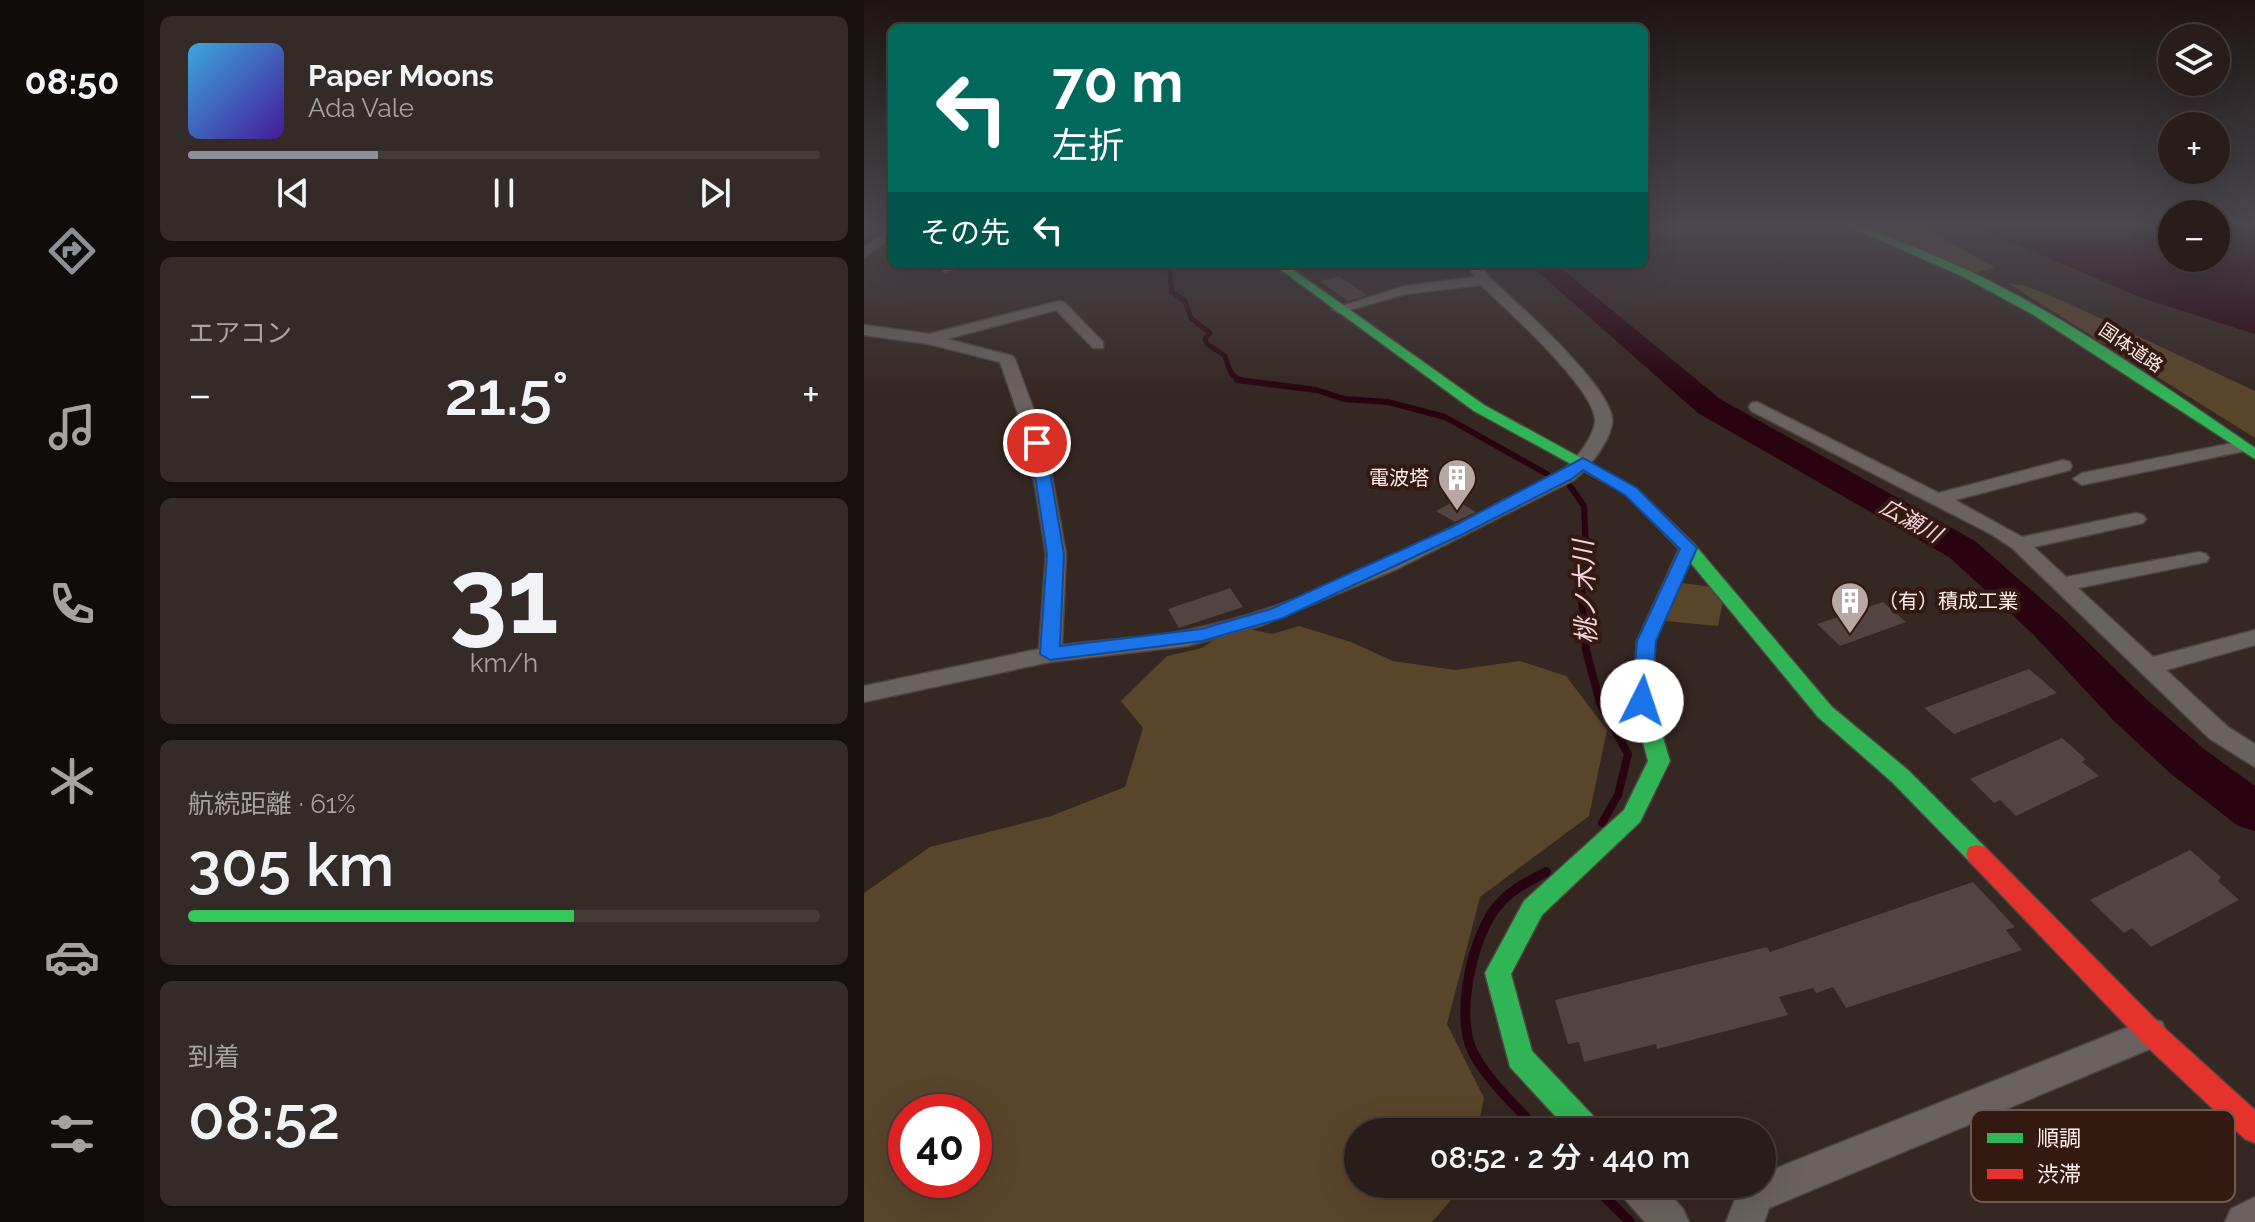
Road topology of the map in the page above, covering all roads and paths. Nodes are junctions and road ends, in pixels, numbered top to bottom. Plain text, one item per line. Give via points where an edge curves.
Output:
1 (1306, 281) edge
2 (1476, 281) edge
3 (1485, 281) edge
4 (1979, 281) edge
5 (1339, 309) junction
6 (864, 330) edge
7 (929, 339) junction
8 (1098, 345) dead end
9 (1757, 407) dead end
10 (2249, 451) edge
11 (1583, 463) junction
12 (2063, 466) dead end
13 (2082, 479) dead end
14 (1937, 499) junction
15 (2136, 519) dead end
16 (2019, 544) junction
17 (1688, 548) junction
18 (2199, 558) dead end
19 (2062, 584) junction
20 (2255, 637) edge
21 (1050, 654) junction
22 (2147, 667) junction
23 (864, 694) edge
24 (2255, 757) edge
25 (2151, 1033) junction
26 (2234, 1110) edge
27 (2235, 1111) edge
28 (1576, 1118) edge
29 (2255, 1129) edge
30 (1649, 1198) edge
31 (2255, 1216) edge
32 (1670, 1222) edge
33 (1745, 1222) edge
34 (2244, 1222) edge

1 - 5 street
2 - 5 street via 1405,290
3 - 11 street via 1564,355 1602,411 1604,423
4 - 10 street, 国体道路 via 2075,334
5 - 11 street via 1479,408
6 - 7 street
7 - 8 street via 1059,305
7 - 21 street via 1007,359 1037,443 1056,554
9 - 14 street
10 - 13 street
11 - 17 street via 1631,491
11 - 21 street via 1456,531 1277,613 1202,635
12 - 14 street
14 - 16 street
15 - 16 street
16 - 19 street
17 - 25 street via 1825,712 1900,776
17 - 28 street via 1646,641 1642,701 1659,761 1632,816 1533,908 1498,973 1520,1058
18 - 19 street
19 - 22 street
20 - 22 street
21 - 23 street
22 - 24 street via 2219,733
25 - 26 street
25 - 33 street via 1755,1195
27 - 29 street
30 - 32 street
31 - 34 street

